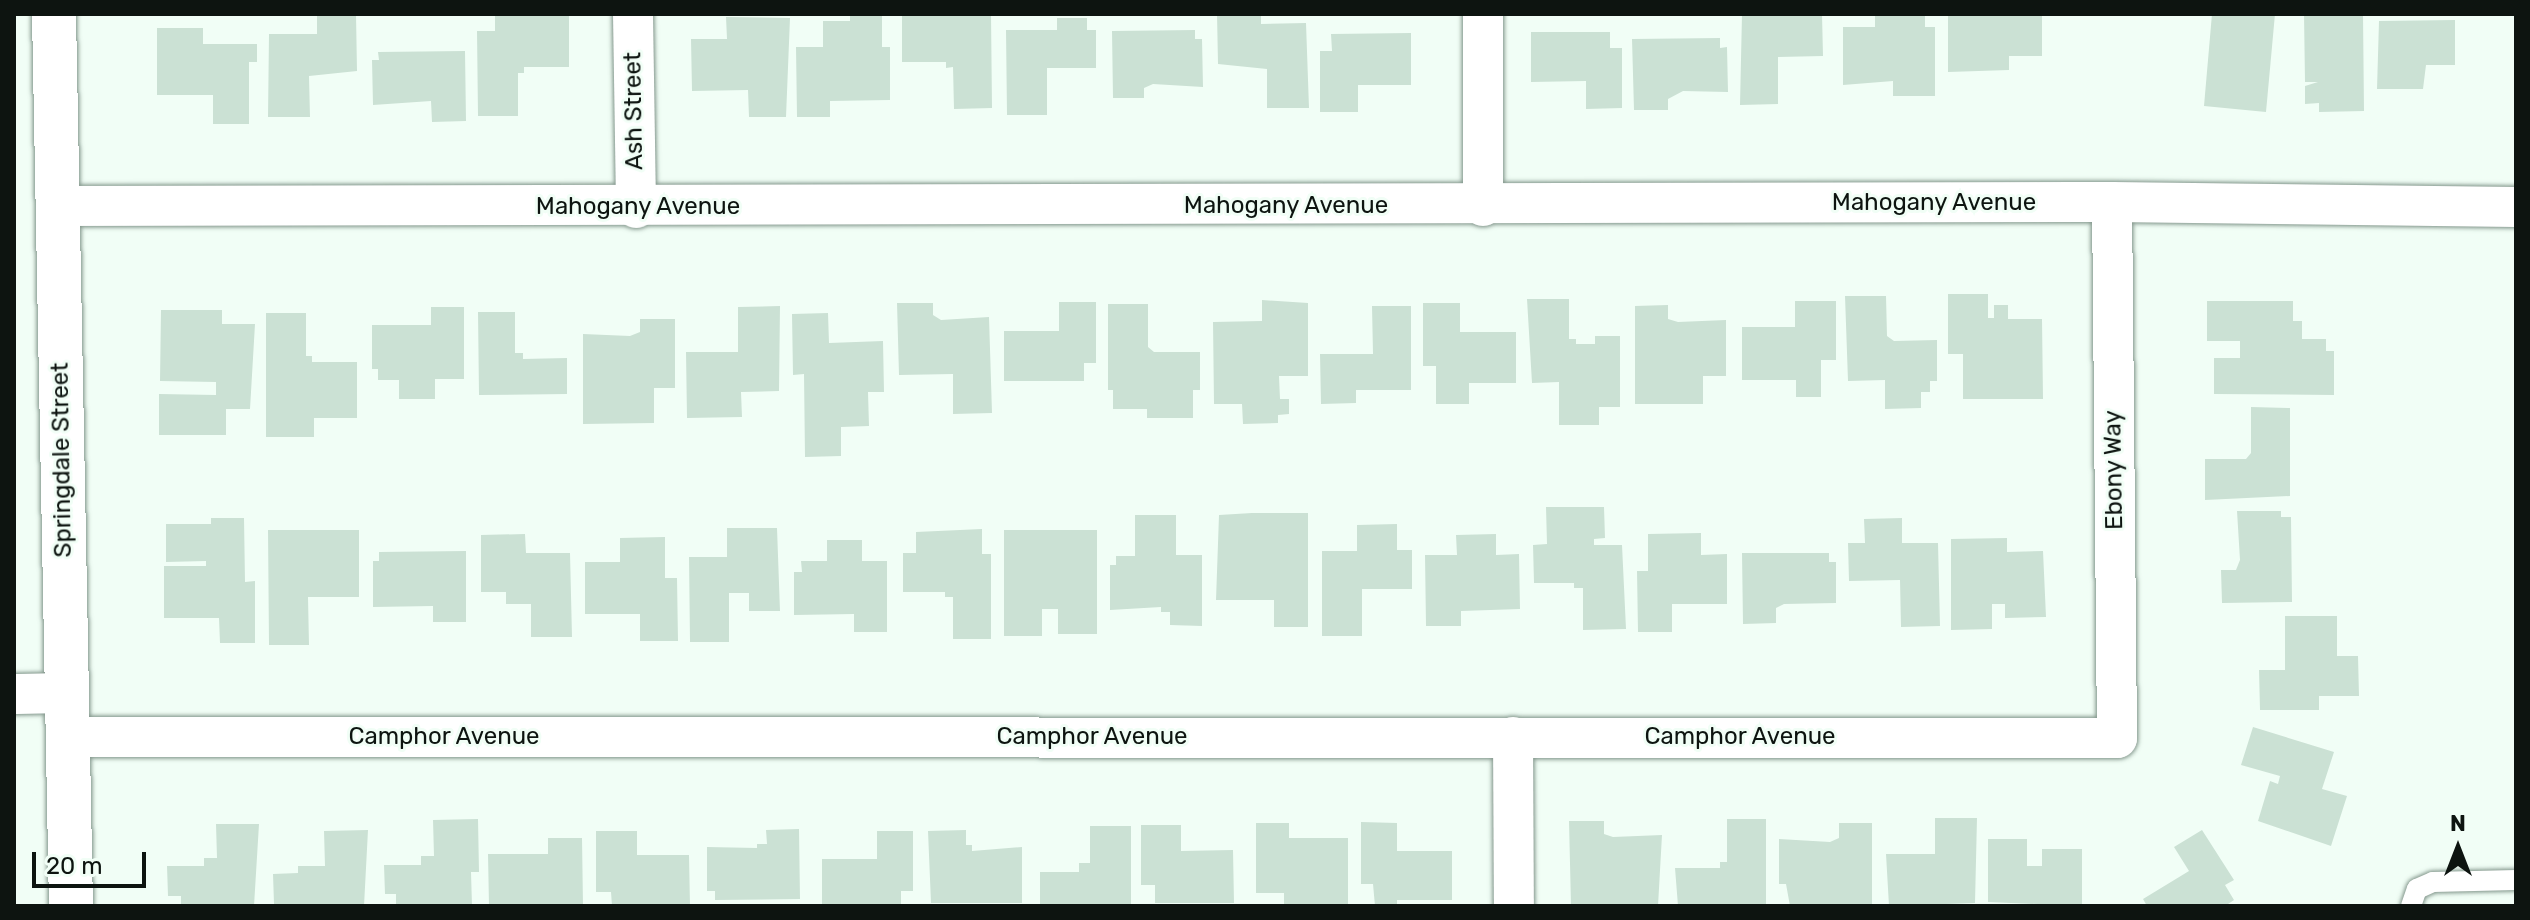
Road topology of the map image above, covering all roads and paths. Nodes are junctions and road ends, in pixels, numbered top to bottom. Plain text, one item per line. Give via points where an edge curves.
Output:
1 (54, 14) edge
2 (633, 14) edge
3 (1483, 14) edge
4 (2112, 202) junction
5 (56, 206) junction
6 (1483, 206) junction
7 (2516, 207) edge
8 (636, 208) junction
9 (67, 693) junction
10 (14, 694) edge
11 (68, 737) junction
12 (1513, 737) junction
13 (2117, 738) joint
14 (2516, 880) edge
15 (71, 906) edge
16 (1514, 906) edge
17 (2411, 906) edge

1 - 5 main road, Springdale Street
2 - 8 street, Ash Street
3 - 6 street
4 - 6 street, Mahogany Avenue
4 - 7 street, Mahogany Avenue
4 - 13 street, Ebony Way
5 - 8 street, Mahogany Avenue
5 - 9 main road, Springdale Street
6 - 8 street, Mahogany Avenue
9 - 10 street
9 - 11 main road, Springdale Street
11 - 12 street, Camphor Avenue
11 - 15 main road, Springdale Street
12 - 13 street, Camphor Avenue
12 - 16 street
14 - 17 lane via 2433,882 2417,889

